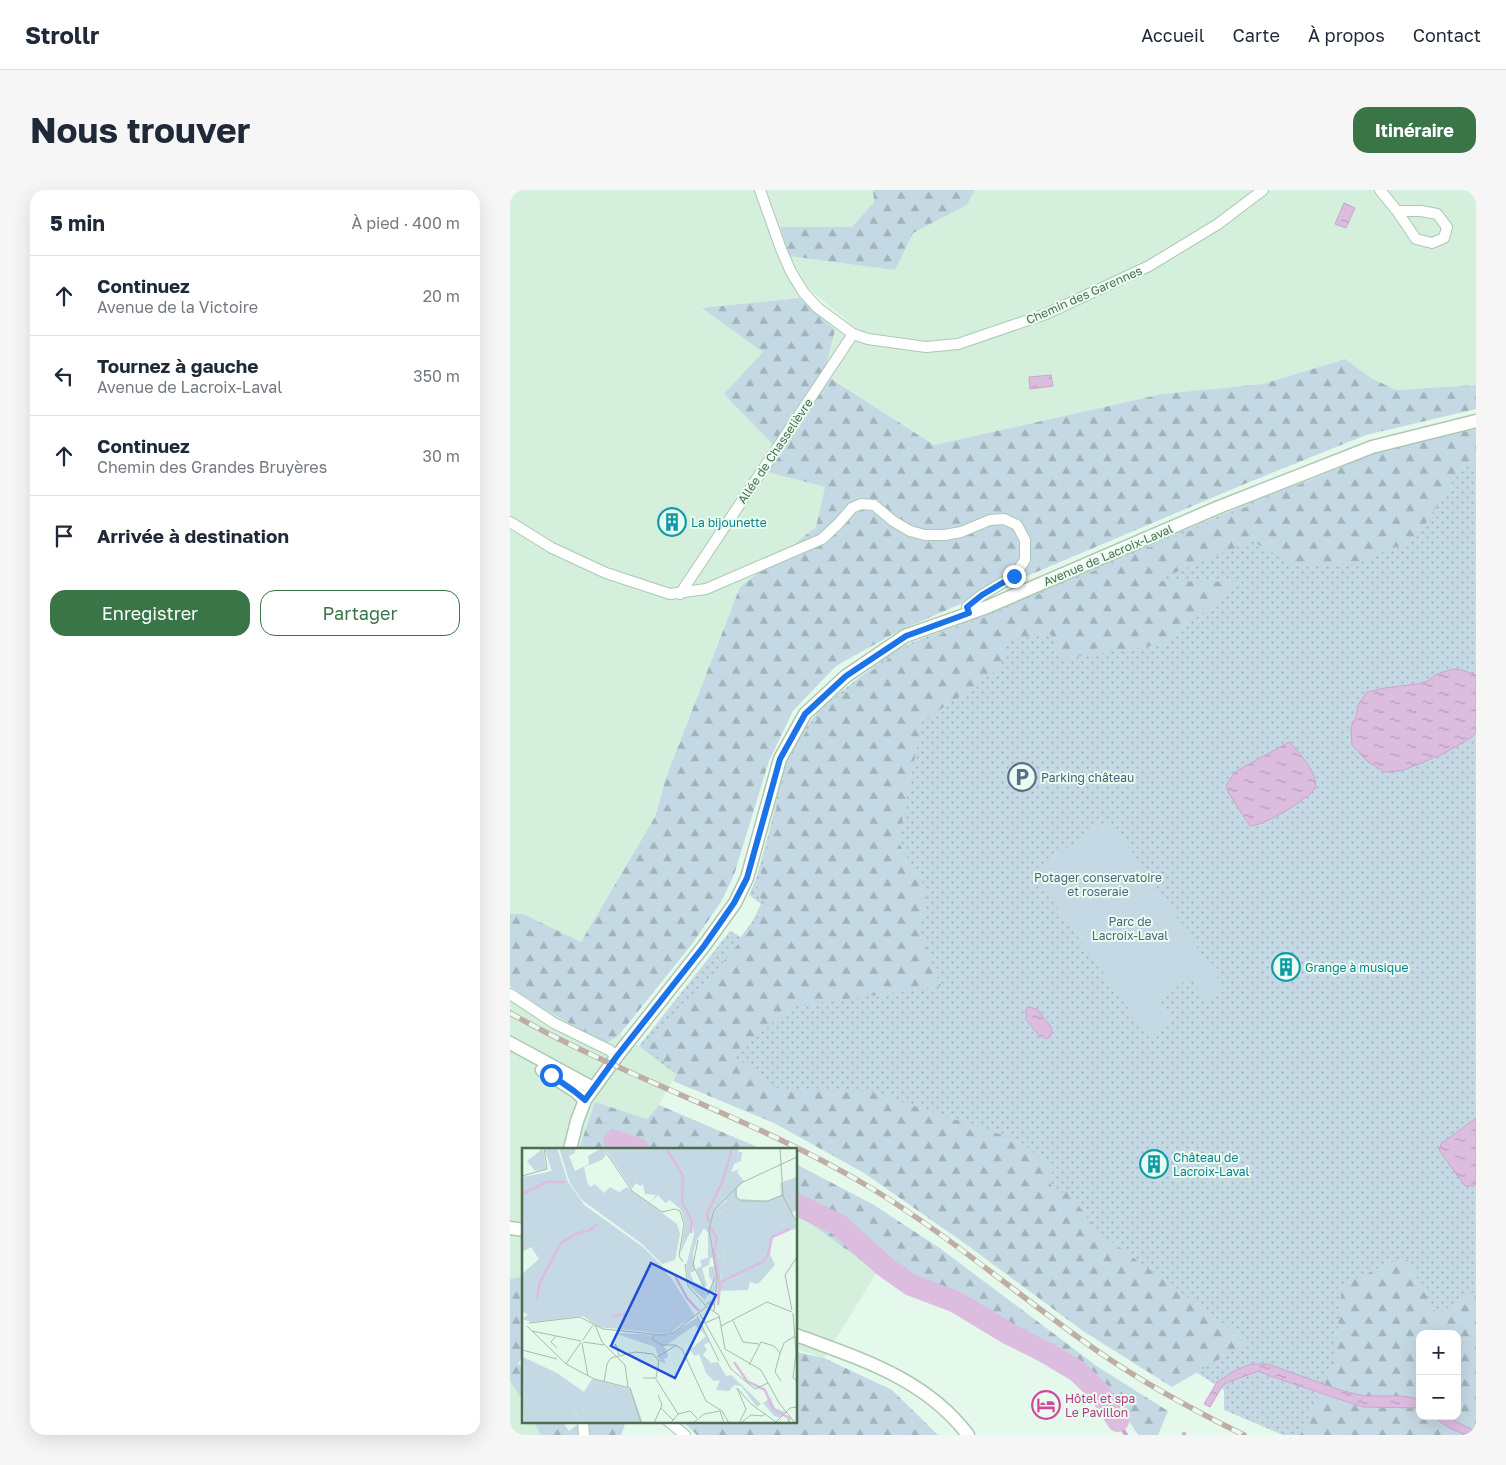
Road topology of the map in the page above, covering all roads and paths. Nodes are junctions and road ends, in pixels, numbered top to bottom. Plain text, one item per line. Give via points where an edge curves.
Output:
1 (760, 190) edge
2 (1263, 190) edge
3 (1380, 190) edge
4 (1397, 211) junction
5 (853, 334) junction
6 (1476, 421) edge
7 (510, 522) edge
8 (680, 594) junction
9 (969, 613) junction
10 (510, 994) edge
11 (510, 1043) edge
12 (510, 1050) edge
13 (617, 1056) junction
14 (593, 1088) junction
15 (585, 1100) junction
16 (570, 1148) edge
17 (798, 1336) edge
18 (582, 1422) edge
19 (669, 1422) edge
20 (584, 1435) edge
21 (685, 1435) edge
22 (968, 1435) edge

1 - 5 street, Chemin des Garennes via 780,250 804,293
2 - 5 street, Chemin des Garennes via 1218,224 1149,266 1046,314 958,344 926,347
3 - 4 street
4 - 4 street via 1416,239 1432,244 1444,238 1447,227 1437,214
5 - 8 street, Allée de Chasselièvre
6 - 9 street, Avenue de Lacroix-Laval via 1372,447 1219,507
7 - 8 street via 552,548 606,573 656,591
8 - 9 street via 706,589 822,539 852,508 861,504 874,505 893,521 925,535 961,532 990,520 1004,519 1017,525 1025,540 1026,560 1014,576 967,607
9 - 13 street, Avenue de Lacroix-Laval via 906,636 846,676 805,714 780,759 747,878 734,903
10 - 13 street via 554,1023
11 - 14 street
12 - 15 street
13 - 14 street, Avenue de Lacroix-Laval
14 - 15 street, Avenue de Lacroix-Laval
15 - 16 street, Avenue de Lacroix-Laval
17 - 22 street via 896,1374 942,1407
18 - 20 street
19 - 21 street

